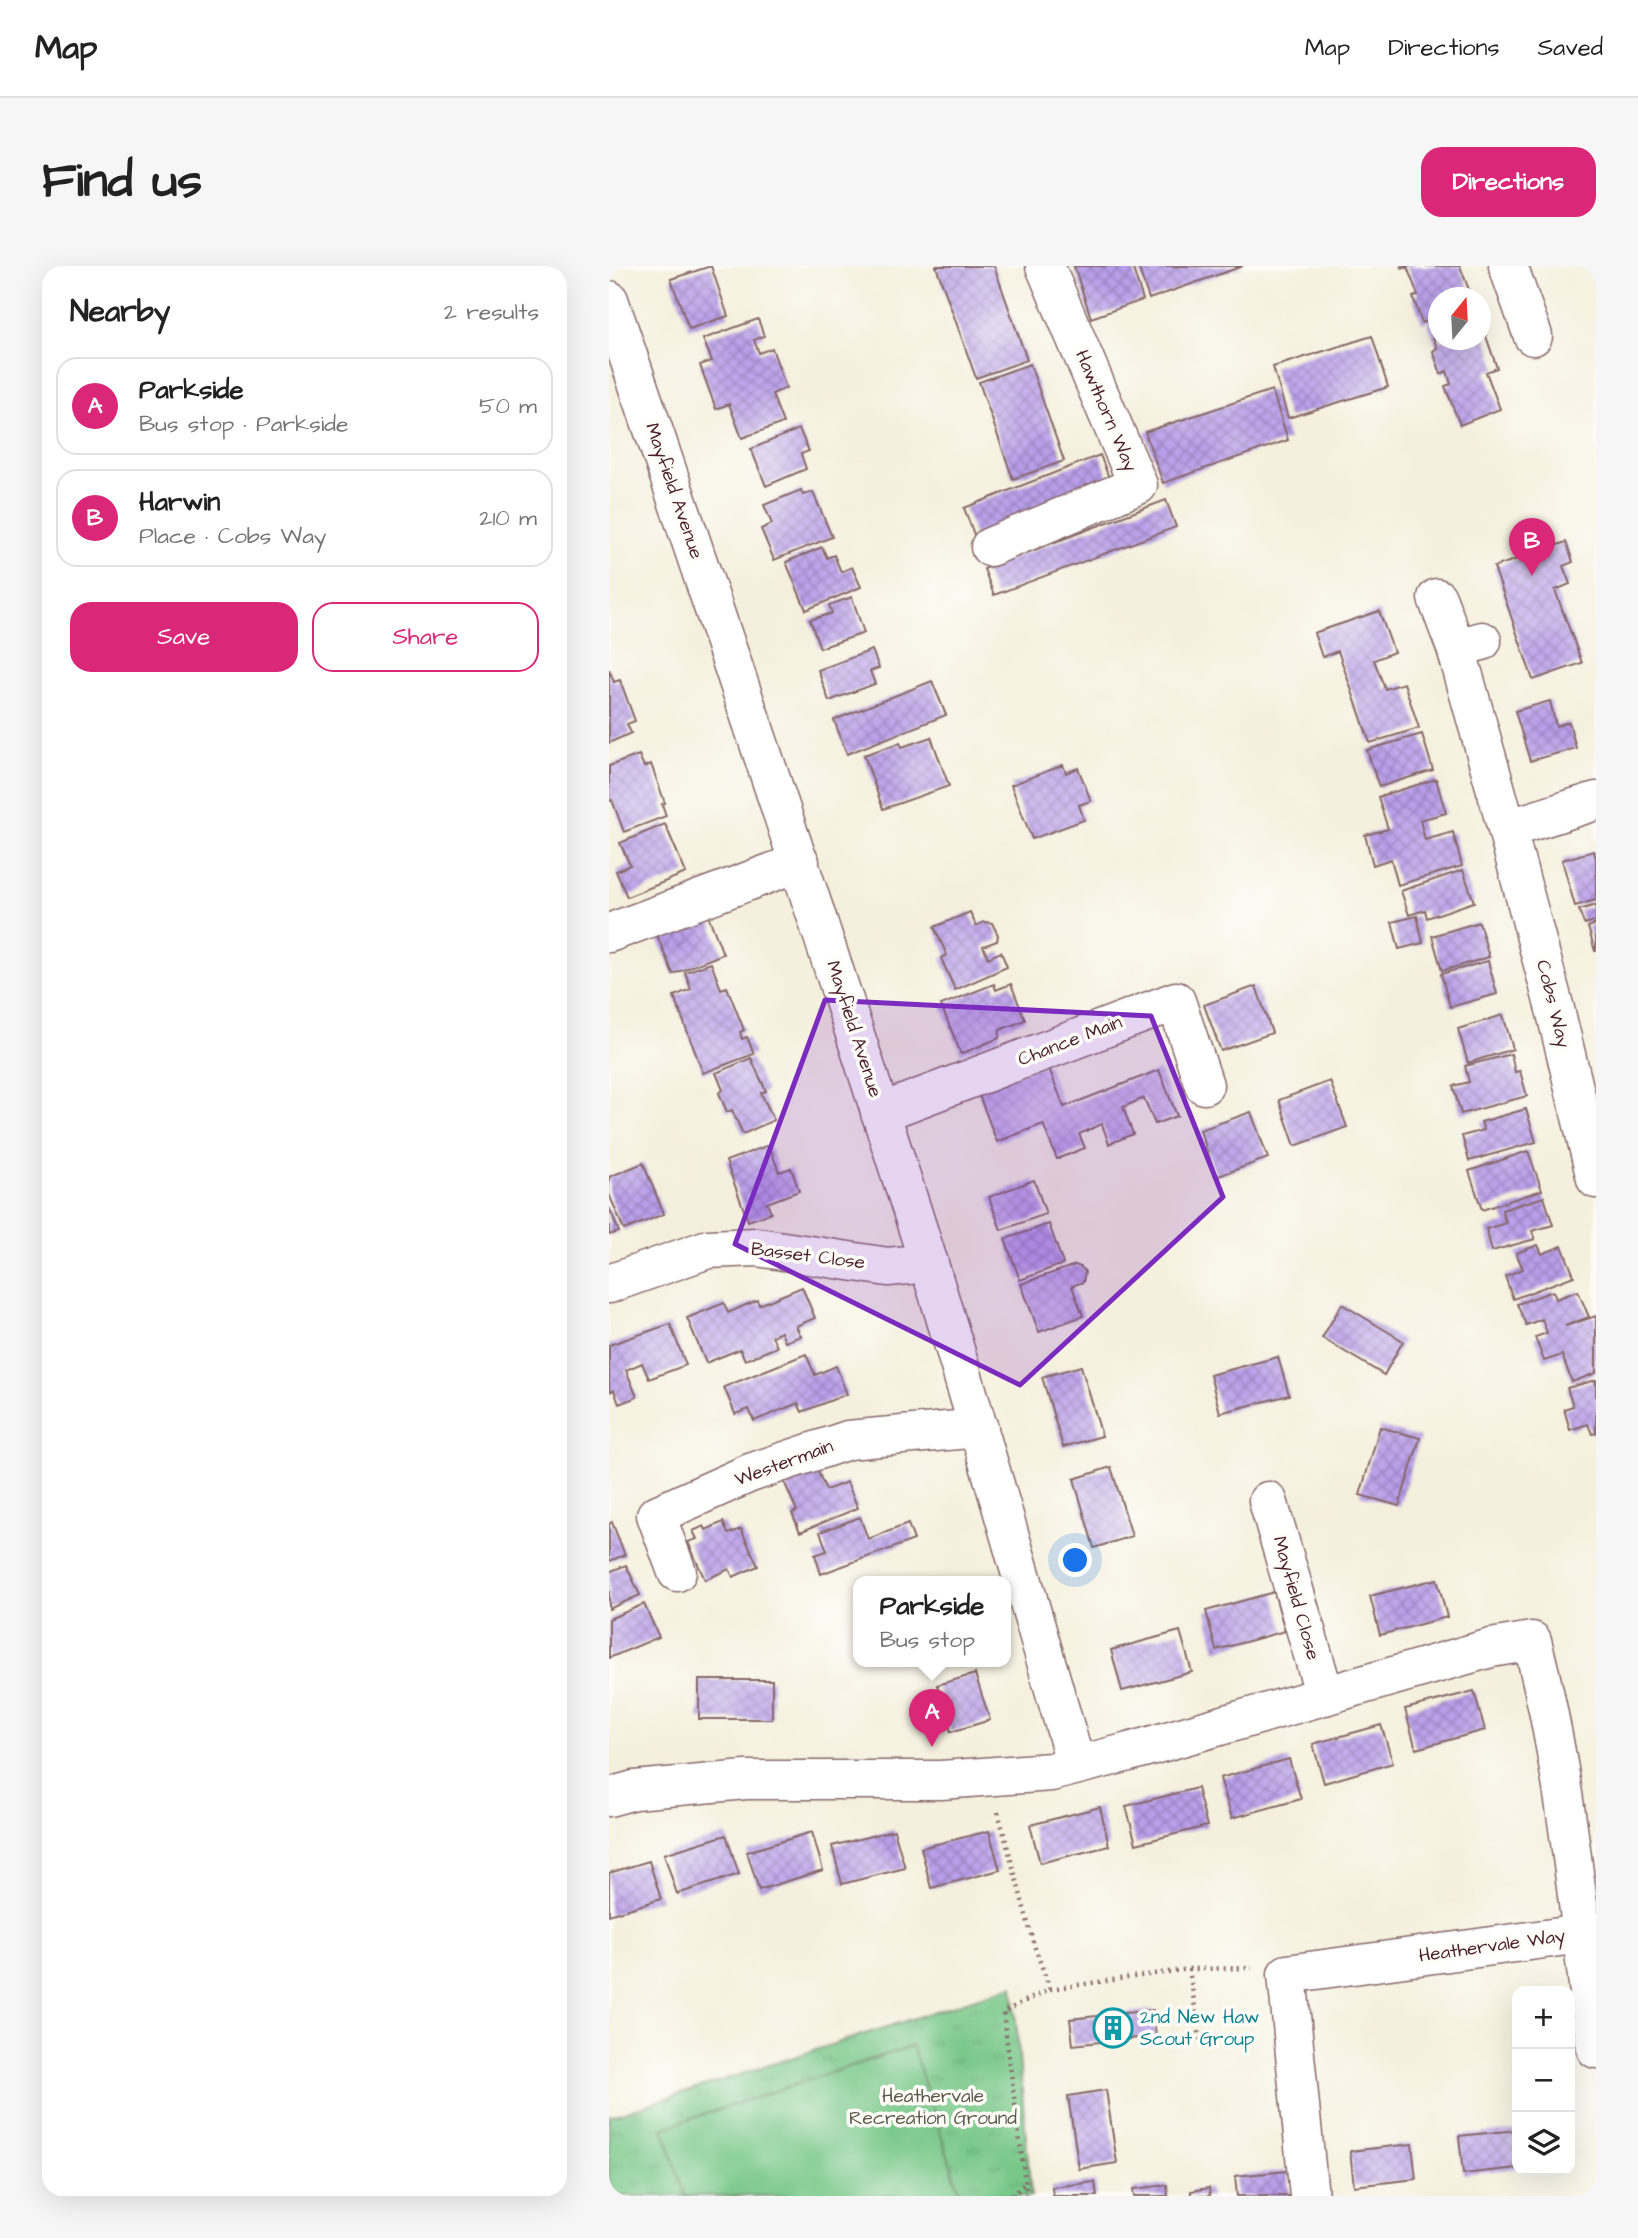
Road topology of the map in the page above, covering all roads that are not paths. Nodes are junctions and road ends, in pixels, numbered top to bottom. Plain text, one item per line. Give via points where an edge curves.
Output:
1 (1045, 266) edge
2 (1508, 266) edge
3 (609, 300) edge
4 (1533, 336) dead end
5 (991, 547) dead end
6 (1437, 598) dead end
7 (1596, 801) edge
8 (1507, 829) junction
9 (800, 862) junction
10 (609, 933) edge
11 (1204, 1085) dead end
12 (880, 1113) junction
13 (1596, 1179) edge
14 (929, 1263) junction
15 (609, 1284) edge
16 (979, 1428) junction
17 (1268, 1501) dead end
18 (677, 1572) dead end
19 (1325, 1696) junction
20 (1076, 1765) junction
21 (609, 1797) edge
22 (1588, 1933) edge
23 (1592, 1984) edge
24 (1596, 2049) edge
25 (1309, 2196) edge

1 - 5 street, Hawthorn Way via 1138,485
2 - 4 street
3 - 9 street, Mayfield Avenue
6 - 8 street, Cobs Way via 1469,644
7 - 8 street
8 - 13 street, Cobs Way
9 - 10 street
9 - 12 street, Mayfield Avenue
11 - 12 street, Chance Main via 1176,1000
12 - 14 street, Mayfield Avenue
14 - 15 street, Basset Close via 888,1267 757,1247 708,1249
14 - 16 street, Mayfield Avenue
16 - 18 street, Westermain via 848,1440 750,1474 656,1514
16 - 20 street, Mayfield Avenue
17 - 19 street, Mayfield Close
19 - 20 street
19 - 22 street, Heathervale Way via 1491,1648 1532,1641 1548,1701
20 - 21 street via 988,1778 747,1780 635,1790
22 - 23 street
22 - 25 street, Heathervale Way via 1287,1974
23 - 24 street

